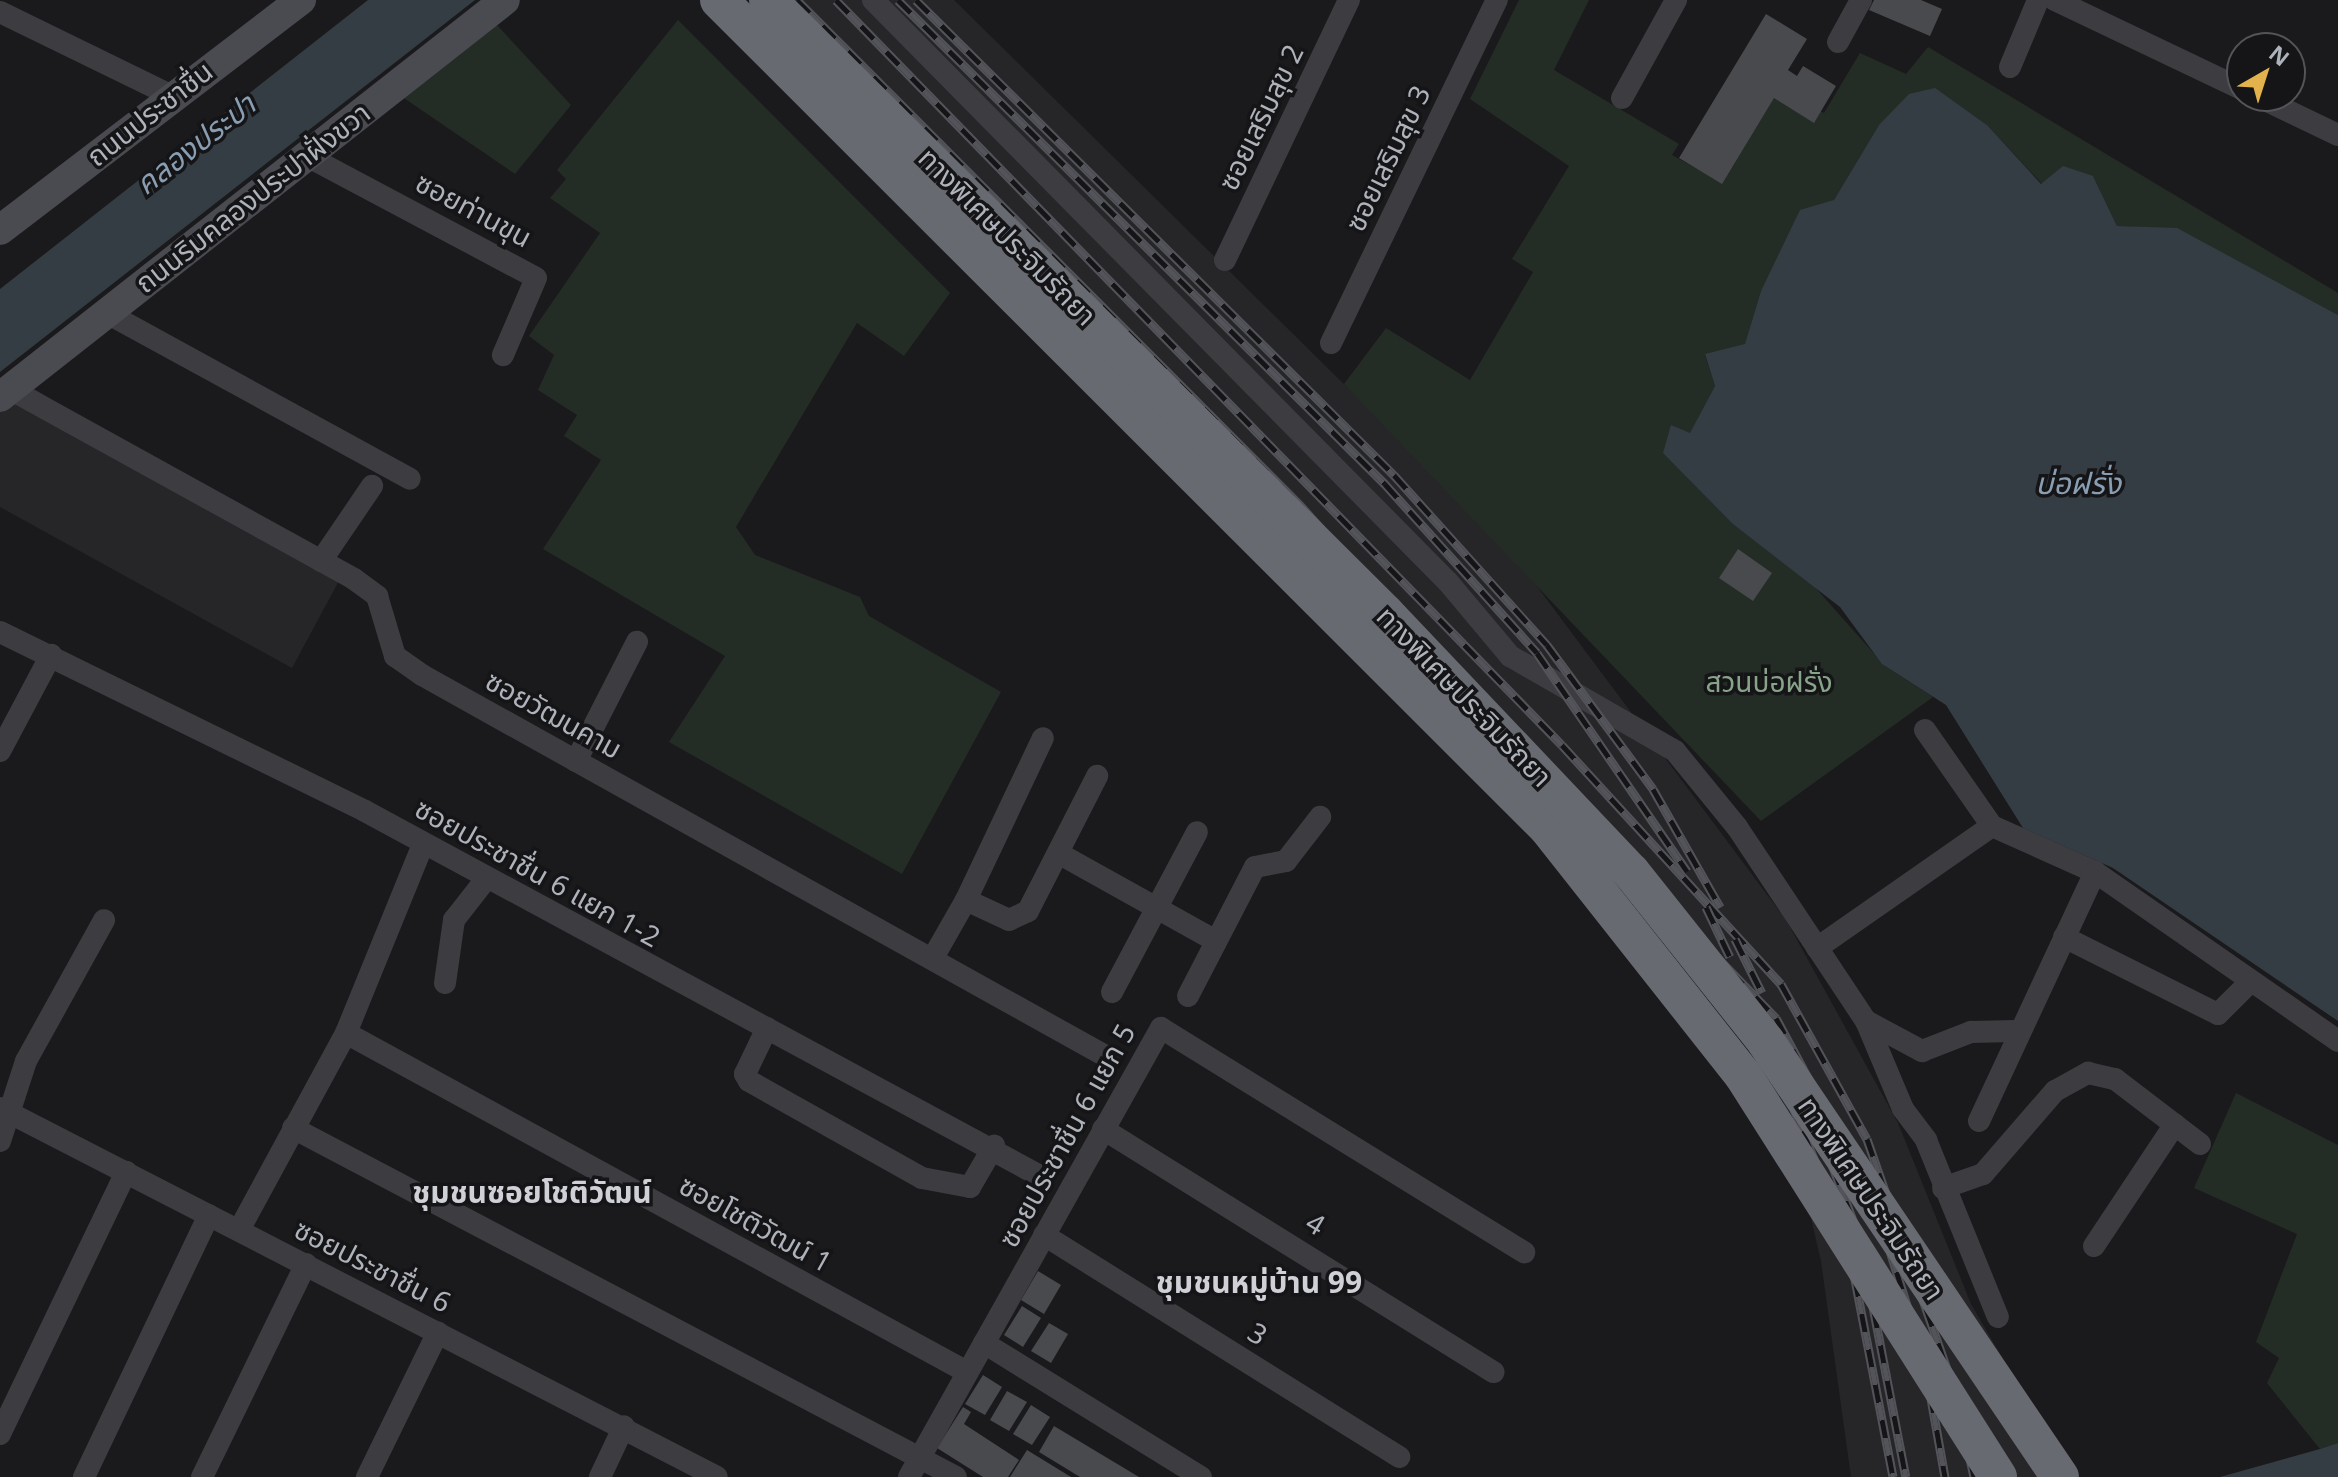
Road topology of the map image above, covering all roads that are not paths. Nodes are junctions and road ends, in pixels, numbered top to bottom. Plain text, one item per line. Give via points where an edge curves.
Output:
1 (301, 0) edge
2 (505, 0) edge
3 (719, 0) edge
4 (768, 0) edge
5 (873, 0) edge
6 (1349, 0) edge
7 (1497, 0) edge
8 (1676, 0) edge
9 (1861, 0) edge
10 (2038, 0) edge
11 (2055, 0) edge
12 (0, 12) edge
13 (1838, 42) dead end
14 (2010, 67) dead end
15 (2226, 81) edge
16 (170, 95) junction
17 (1622, 98) dead end
18 (2290, 112) edge
19 (2338, 135) edge
20 (307, 156) junction
21 (1, 228) edge
22 (1225, 260) dead end
23 (107, 313) junction
24 (1331, 343) dead end
25 (503, 355) dead end
26 (5, 393) edge
27 (410, 479) dead end
28 (372, 486) dead end
29 (321, 561) junction
30 (0, 632) edge
31 (637, 642) dead end
32 (51, 655) junction
33 (1925, 730) dead end
34 (1043, 738) dead end
35 (0, 751) edge
36 (576, 761) junction
37 (1097, 776) dead end
38 (1320, 817) dead end
39 (1992, 826) junction
40 (1197, 832) dead end
41 (423, 844) junction
42 (1058, 853) junction
43 (2095, 872) junction
44 (486, 879) junction
45 (966, 900) junction
46 (1157, 907) junction
47 (104, 920) dead end
48 (2064, 937) junction
49 (1216, 941) junction
50 (1817, 948) junction
51 (934, 956) junction
52 (2250, 982) junction
53 (445, 983) dead end
54 (1112, 992) dead end
55 (1188, 996) dead end
56 (1866, 1021) junction
57 (767, 1028) junction
58 (2015, 1031) junction
59 (346, 1033) junction
60 (2338, 1041) edge
61 (1109, 1058) dead end
62 (6, 1112) edge
63 (1979, 1121) dead end
64 (2175, 1124) junction
65 (293, 1128) junction
66 (1103, 1129) junction
67 (0, 1141) edge
68 (2200, 1144) dead end
69 (994, 1146) junction
70 (126, 1172) junction
71 (1042, 1177) dead end
72 (1943, 1188) junction
73 (209, 1215) junction
74 (239, 1230) junction
75 (1044, 1235) junction
76 (2094, 1246) dead end
77 (1524, 1252) dead end
78 (306, 1264) junction
79 (1998, 1317) dead end
80 (438, 1332) junction
81 (984, 1343) junction
82 (967, 1372) junction
83 (1494, 1372) dead end
84 (624, 1426) junction
85 (0, 1434) edge
86 (921, 1457) junction
87 (1399, 1457) dead end
88 (84, 1477) edge
89 (202, 1477) edge
90 (367, 1477) edge
91 (600, 1477) edge
92 (717, 1477) edge
93 (909, 1477) edge
94 (956, 1477) edge
95 (1201, 1477) edge
96 (1998, 1477) edge
97 (2060, 1477) edge

1 - 16 street, ถนนประชาชื่น
2 - 20 street, ถนนริมคลองประปาฝั่งขวา
3 - 96 highway, ทางพิเศษประจิมรัถยา, bridge via 1547,827 1743,1075
4 - 97 highway, ทางพิเศษประจิมรัถยา, bridge via 1385,613 1631,872 1766,1042
5 - 50 street via 1448,582 1510,656 1675,751 1737,827
6 - 22 street, ซอยเสริมสุข 2
7 - 24 street, ซอยเสริมสุข 3
8 - 17 street
9 - 13 street
10 - 14 street
11 - 15 street
12 - 16 street
16 - 21 street, ถนนประชาชื่น
18 - 19 street
20 - 23 street, ถนนริมคลองประปาฝั่งขวา
20 - 25 street, ซอยท่านขุน via 536,278
23 - 26 street, ถนนริมคลองประปาฝั่งขวา
23 - 27 street
26 - 29 street, ซอยวัฒนคาม
28 - 29 street
29 - 36 street, ซอยวัฒนคาม via 377,596 395,656
30 - 32 street, ซอยประชาชื่น 6 แยก 1-2
31 - 36 street
32 - 35 street
32 - 41 street, ซอยประชาชื่น 6 แยก 1-2
33 - 39 street
34 - 45 street
36 - 51 street, ซอยวัฒนคาม
37 - 42 street
38 - 49 street via 1286,861 1255,867
39 - 43 street
39 - 50 street
40 - 46 street
41 - 44 street, ซอยประชาชื่น 6 แยก 1-2
41 - 59 street
42 - 45 street via 1020,919
42 - 46 street
43 - 48 street
43 - 52 street
44 - 53 street via 454,920
44 - 57 street, ซอยประชาชื่น 6 แยก 1-2
45 - 51 street
46 - 49 street
46 - 54 street
47 - 62 street via 26,1061
48 - 52 street via 2218,1014
48 - 58 street
49 - 55 street
50 - 56 street
51 - 61 street, ซอยวัฒนคาม
52 - 60 street
56 - 58 street via 1922,1051 1971,1032
56 - 72 street
57 - 69 street, ซอยประชาชื่น 6 แยก 1-2
57 - 69 street via 745,1077 922,1178 955,1189 970,1187
58 - 63 street
59 - 65 street
59 - 82 street, ซอยโชติวัฒน์ 1
62 - 67 street
62 - 70 street, ซอยประชาชื่น 6
64 - 68 street
64 - 72 street via 2115,1079 2088,1073 2055,1091 1983,1174
64 - 76 street
65 - 74 street
65 - 86 street
66 - 75 street, ซอยประชาชื่น 6 แยก 5
66 - 77 street, ซอยประชาชื่น 6 แยก 5 via 1166,1028
66 - 83 street, 4
69 - 71 street, ซอยประชาชื่น 6 แยก 1-2
70 - 73 street, ซอยประชาชื่น 6
70 - 85 street
72 - 79 street
73 - 74 street, ซอยประชาชื่น 6
73 - 88 street
74 - 78 street, ซอยประชาชื่น 6
75 - 81 street, ซอยประชาชื่น 6 แยก 5
75 - 87 street, 3
78 - 80 street, ซอยประชาชื่น 6
78 - 89 street
80 - 84 street, ซอยประชาชื่น 6
80 - 90 street
81 - 82 street, ซอยประชาชื่น 6 แยก 5
81 - 95 street
82 - 86 street, ซอยประชาชื่น 6 แยก 5
84 - 91 street
84 - 92 street, ซอยประชาชื่น 6
86 - 93 street, ซอยประชาชื่น 6 แยก 5
86 - 94 street

